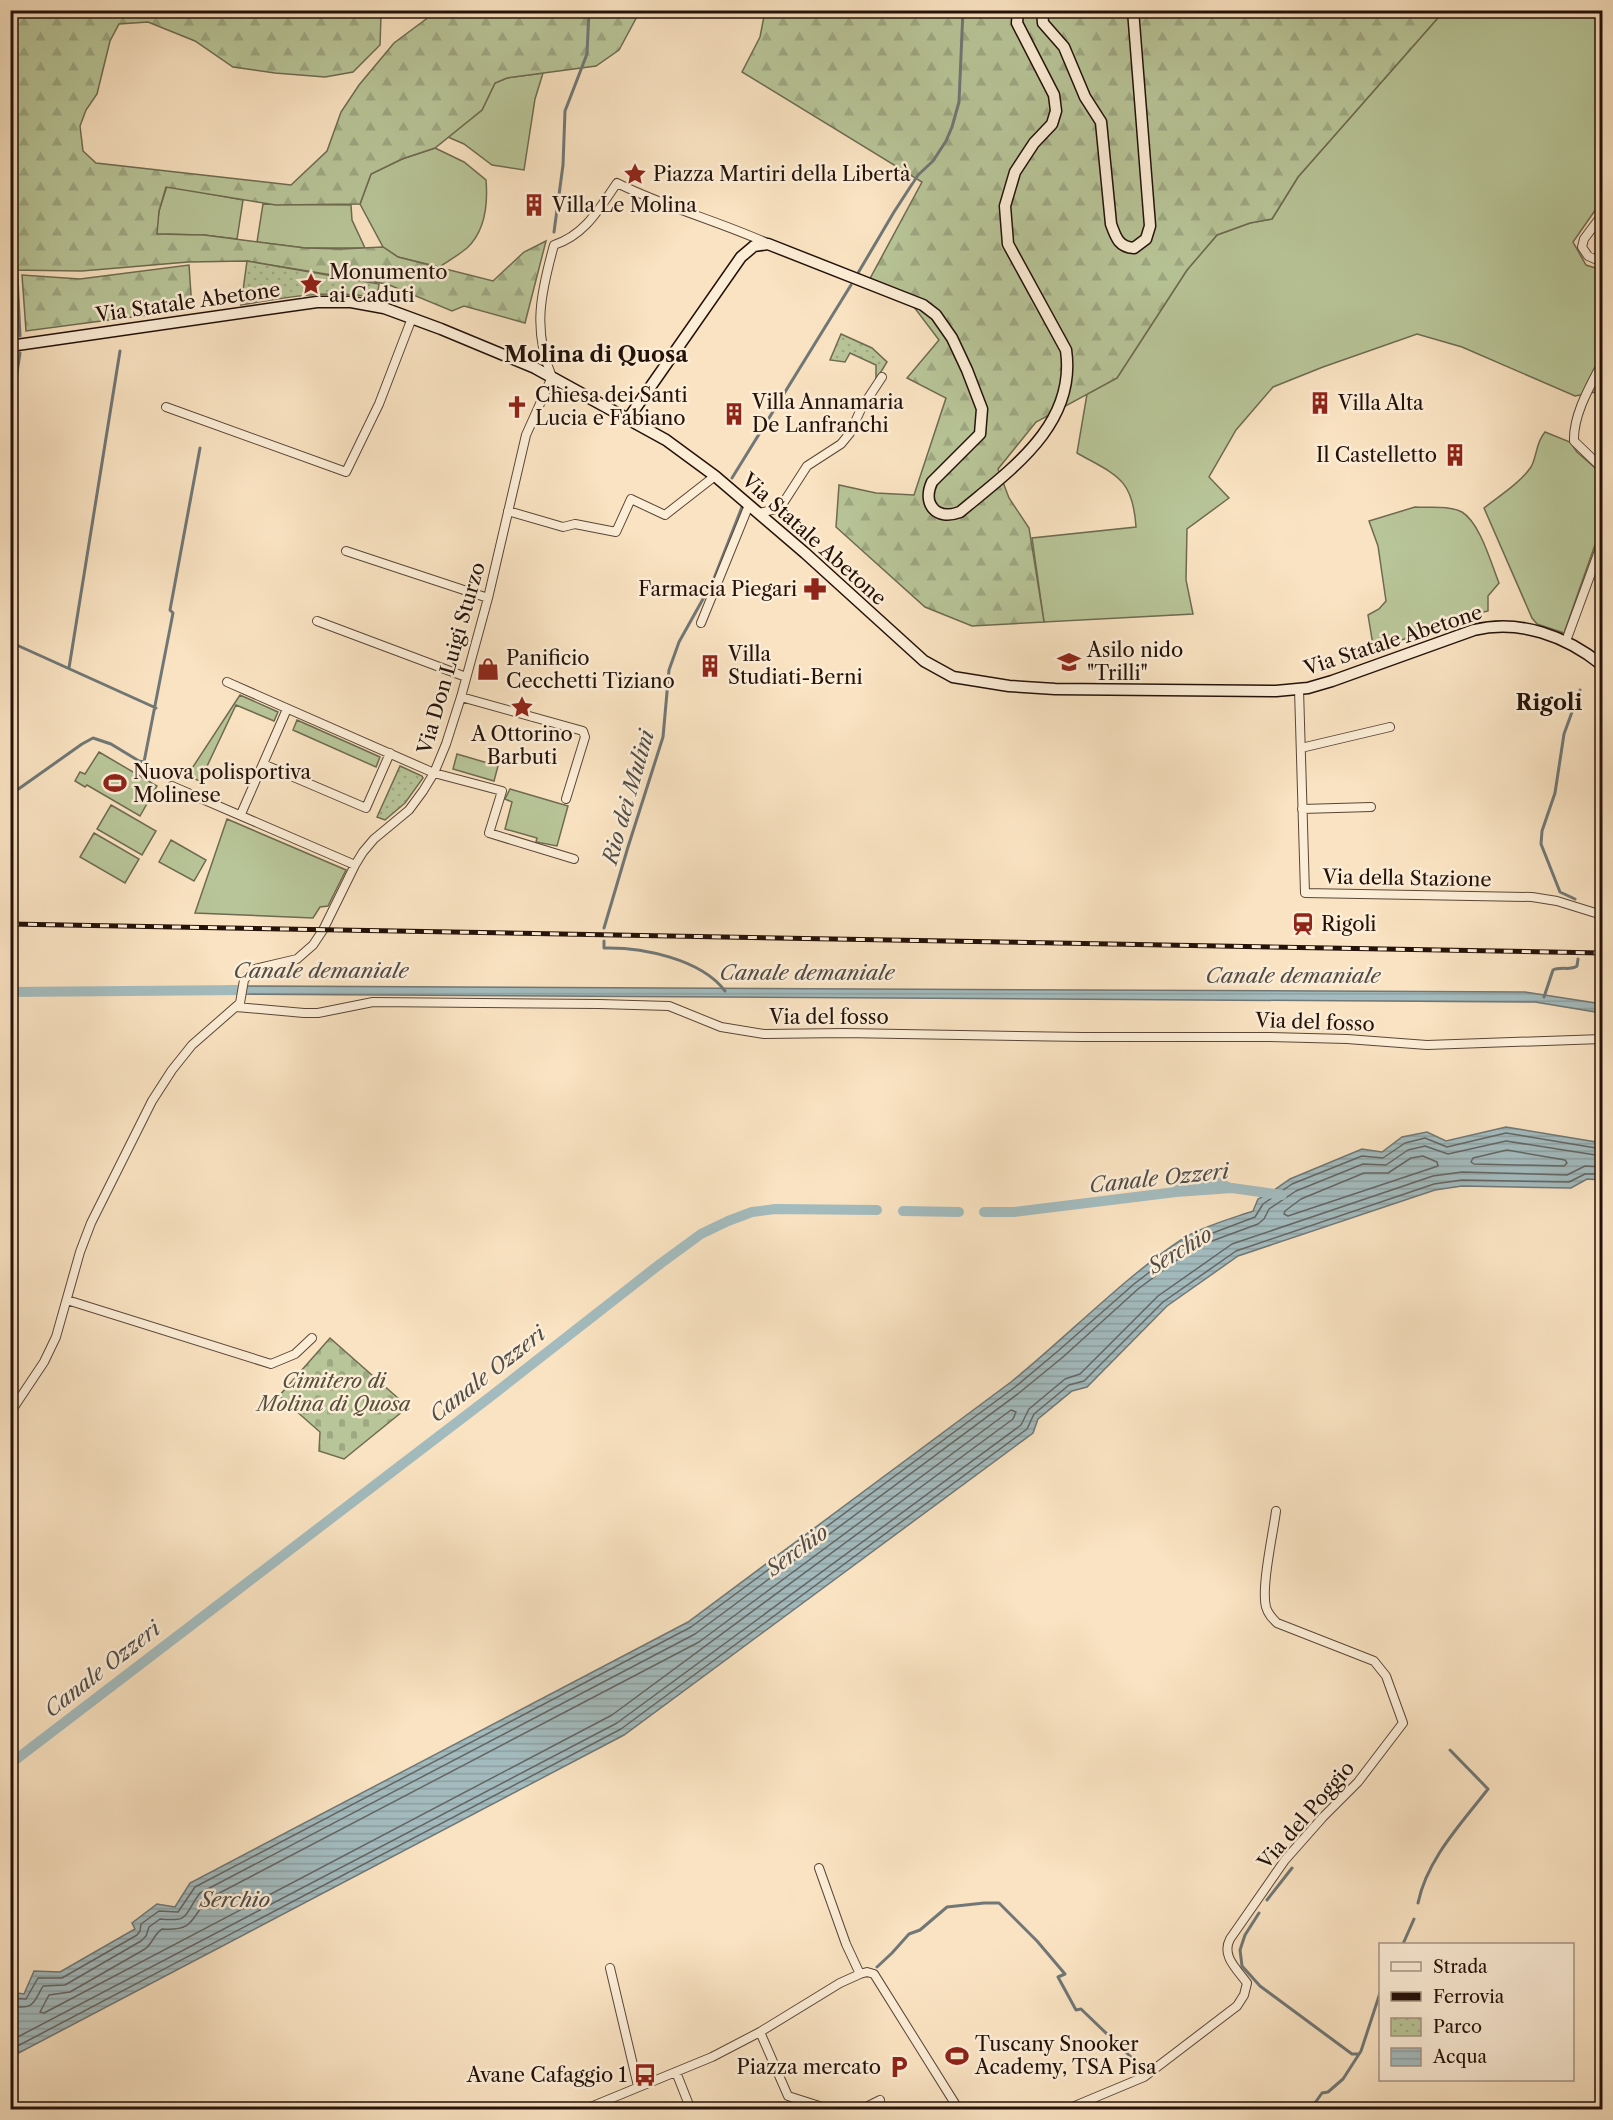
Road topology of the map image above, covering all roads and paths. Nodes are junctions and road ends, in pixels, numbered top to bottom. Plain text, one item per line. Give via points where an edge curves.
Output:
1 (1018, 10) edge
2 (1042, 10) edge
3 (1133, 10) edge
4 (1602, 216) edge
5 (768, 244) junction
6 (1602, 262) edge
7 (412, 318) junction
8 (10, 346) edge
9 (1602, 363) edge
10 (552, 377) junction
11 (882, 377) dead end
12 (165, 407) dead end
13 (628, 418) junction
14 (1602, 468) edge
15 (715, 476) junction
16 (749, 505) junction
17 (508, 511) junction
18 (759, 513) junction
19 (1602, 543) edge
20 (346, 551) dead end
21 (488, 598) junction
22 (317, 621) dead end
23 (701, 623) dead end
24 (1566, 641) junction
25 (1602, 665) edge
26 (466, 677) junction
27 (227, 682) dead end
28 (1299, 689) junction
29 (461, 697) junction
30 (287, 709) junction
31 (1390, 727) dead end
32 (1301, 748) junction
33 (390, 753) junction
34 (263, 764) junction
35 (434, 773) junction
36 (172, 786) dead end
37 (566, 799) dead end
38 (1371, 807) dead end
39 (1302, 809) junction
40 (241, 814) junction
41 (574, 859) dead end
42 (355, 865) junction
43 (1602, 915) edge
44 (236, 1006) junction
45 (1602, 1039) edge
46 (68, 1300) junction
47 (312, 1338) dead end
48 (10, 1413) edge
49 (1276, 1511) dead end
50 (819, 1868) dead end
51 (610, 1968) dead end
52 (860, 1974) junction
53 (760, 2032) junction
54 (676, 2072) junction
55 (638, 2086) junction
56 (880, 2100) dead end
57 (1083, 2102) junction
58 (583, 2109) edge
59 (691, 2109) edge
60 (832, 2109) edge
61 (860, 2109) edge
62 (959, 2109) edge
63 (1065, 2109) edge
64 (1092, 2109) edge

1 - 5 street via 1017,22 1054,95 1056,111 1052,123 1015,172 1005,206 1008,244 1066,350 1068,365 1059,406 1025,457 960,512 951,515 936,511 928,500 932,482 980,434 982,409 952,338 936,315 923,305
2 - 3 street via 1043,23 1064,47 1085,97 1101,123 1111,224 1117,240 1134,248 1146,239 1150,226
4 - 6 street via 1582,247 1588,256
5 - 10 street via 617,183 589,224 554,245 540,310 544,358
5 - 13 street via 754,246 741,257
7 - 8 street, Via Statale Abetone via 351,302 317,302
7 - 10 street, Via Statale Abetone
7 - 12 street via 379,404 346,472
9 - 14 street via 1574,432 1574,441
10 - 13 street, Via Statale Abetone
10 - 17 street, Via Don Luigi Sturzo via 526,435
11 - 18 street via 841,444 807,466 780,508
13 - 15 street, Via Statale Abetone
15 - 16 street, Via Statale Abetone
15 - 17 street via 665,515 631,499 616,532 575,524 563,527
16 - 18 street, Via Statale Abetone
16 - 23 street
17 - 21 street, Via Don Luigi Sturzo
18 - 28 street, Via Statale Abetone via 909,649 953,677 1055,689
19 - 24 street
20 - 21 street
21 - 26 street, Via Don Luigi Sturzo
22 - 26 street
24 - 25 street, Via Statale Abetone
24 - 28 street, Via Statale Abetone via 1532,629 1488,627
26 - 29 street, Via Don Luigi Sturzo
27 - 30 street
28 - 32 street, Via della Stazione
29 - 35 street, Via Don Luigi Sturzo
29 - 37 street via 583,731 585,737
30 - 33 street
30 - 34 street
31 - 32 street
32 - 39 street, Via della Stazione
33 - 34 street via 366,808
33 - 35 street
34 - 40 street
35 - 41 street via 502,791 489,833
35 - 42 street, Via Don Luigi Sturzo via 409,810 374,839
36 - 40 street
38 - 39 street
39 - 43 street, Via della Stazione via 1305,893 1532,897
40 - 42 street
42 - 44 street, Via Don Luigi Sturzo via 323,930 308,951 290,961 255,969 244,980 242,998
44 - 45 street, Via del fosso via 304,1013 373,1002 669,1006 721,1027 764,1034 1268,1037 1427,1045
44 - 46 street, Via Don Luigi Sturzo via 192,1045 152,1101 91,1223
46 - 47 street via 271,1364 295,1354
46 - 48 street, Via Don Luigi Sturzo via 44,1362
49 - 57 street, Via del Poggio via 1265,1604 1269,1613 1277,1623 1374,1661 1386,1676 1403,1723 1358,1782 1285,1860 1230,1939 1227,1954 1247,1983 1237,2006 1144,2078
50 - 52 street
51 - 55 street
52 - 53 street
52 - 62 street via 874,1974
53 - 54 street
53 - 60 street via 788,2096
54 - 55 street
54 - 59 street
55 - 58 street
56 - 61 street
57 - 63 street, Via del Poggio
57 - 64 street

